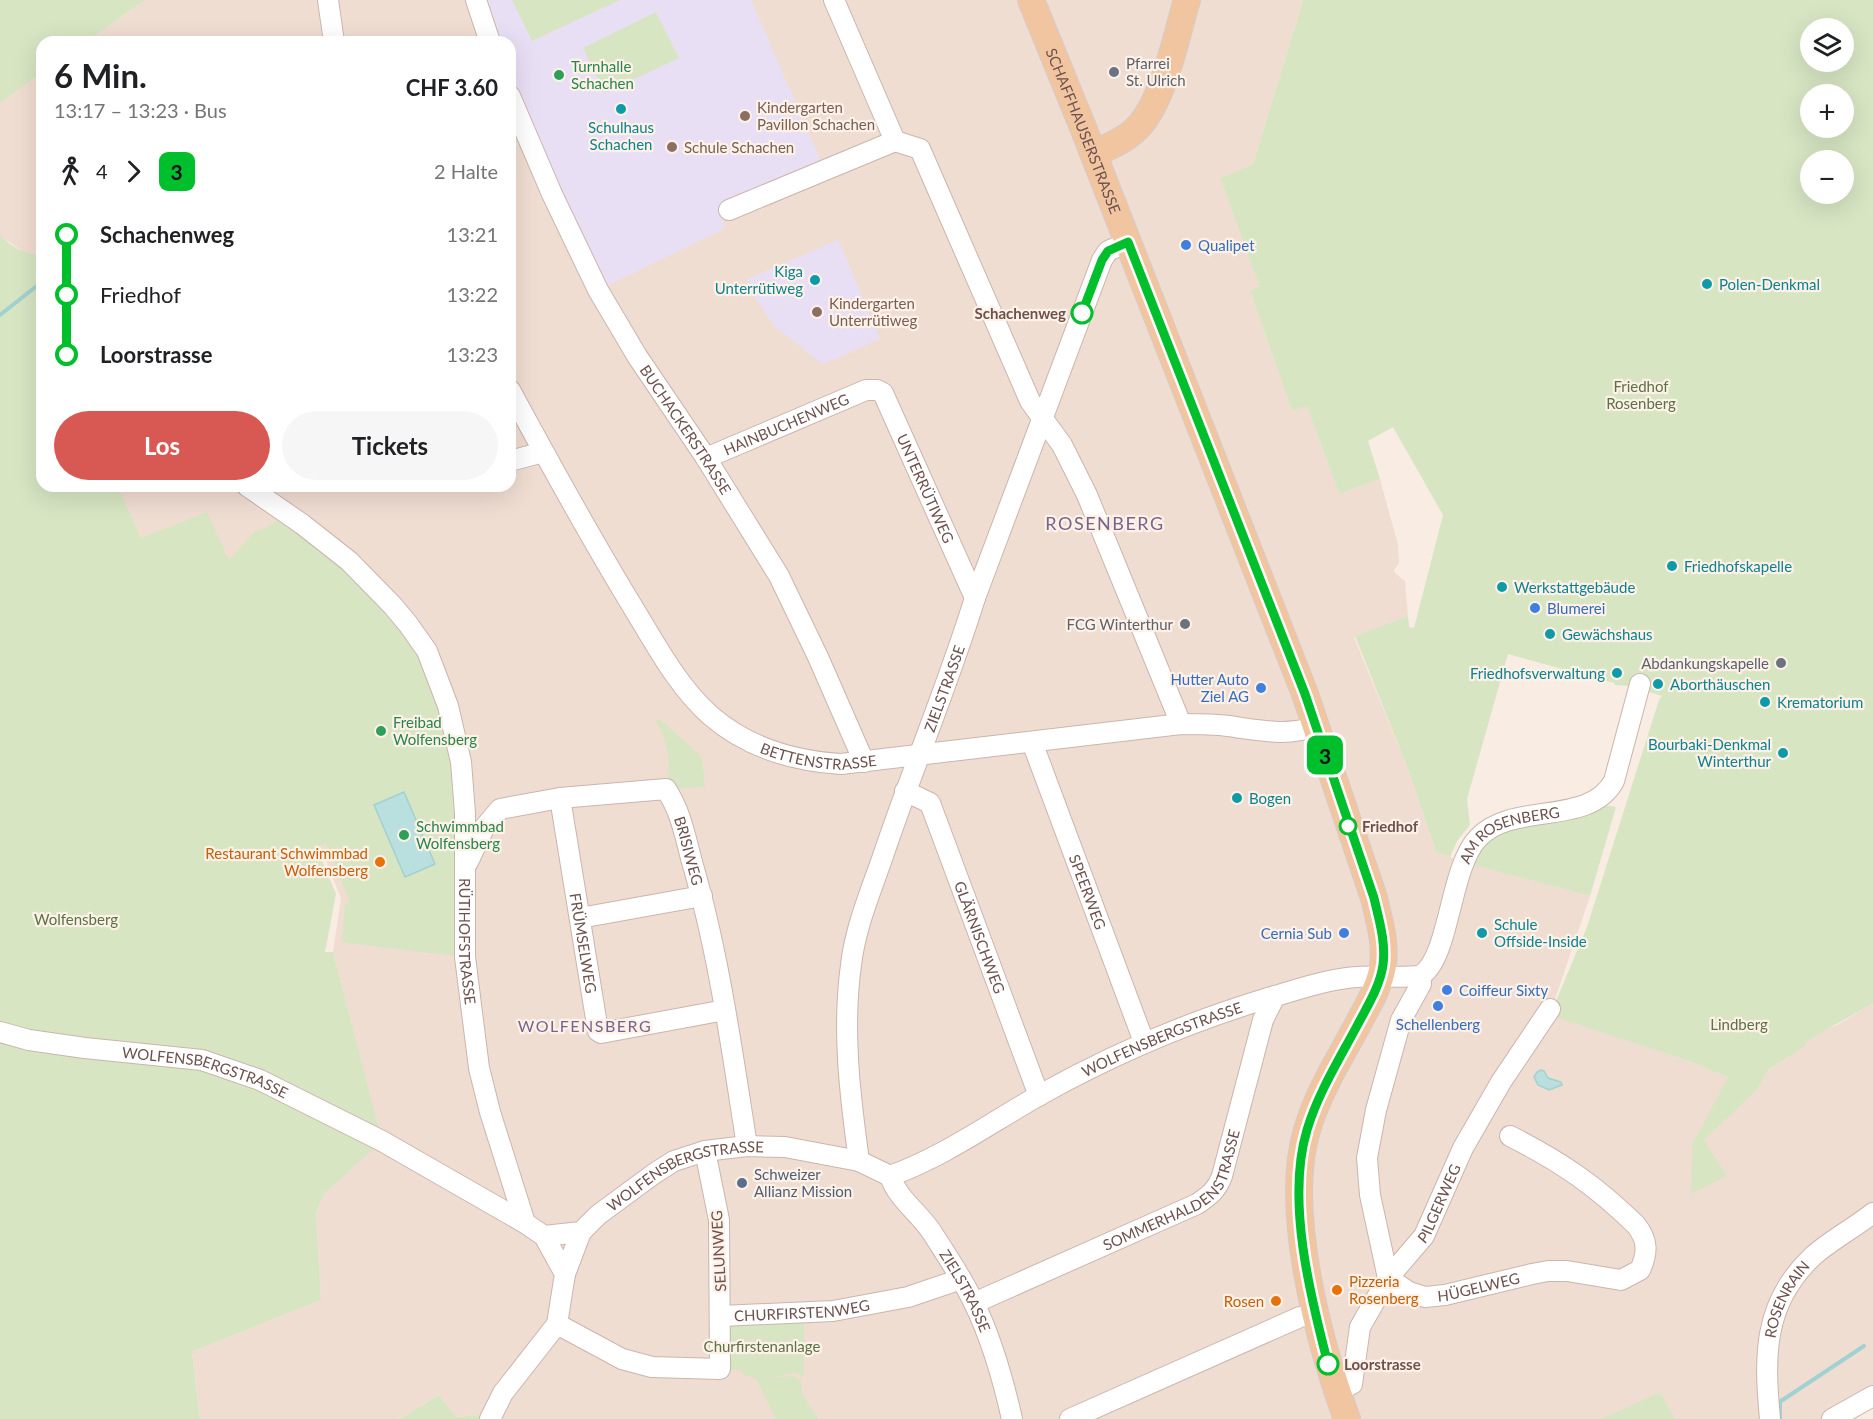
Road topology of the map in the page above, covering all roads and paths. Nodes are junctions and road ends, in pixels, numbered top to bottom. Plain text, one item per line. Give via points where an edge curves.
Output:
1 (328, 0) edge
2 (476, 0) edge
3 (834, 0) edge
4 (1031, 0) edge
5 (1187, 0) edge
6 (333, 36) edge
7 (488, 36) edge
8 (516, 110) edge
9 (895, 141) junction
10 (1094, 154) junction
11 (729, 210) dead end
12 (1128, 242) junction
13 (866, 390) joint
14 (516, 401) edge
15 (1043, 418) junction
16 (543, 452) junction
17 (706, 458) junction
18 (516, 459) edge
19 (256, 492) edge
20 (975, 598) junction
21 (1640, 684) dead end
22 (1181, 724) junction
23 (1316, 726) junction
24 (1032, 742) junction
25 (918, 756) junction
26 (864, 762) junction
27 (905, 791) junction
28 (560, 798) junction
29 (466, 867) junction
30 (702, 896) junction
31 (580, 918) junction
32 (1420, 976) junction
33 (1380, 977) junction
34 (1275, 996) junction
35 (1550, 1009) dead end
36 (725, 1010) junction
37 (0, 1032) edge
38 (1144, 1042) junction
39 (1039, 1096) junction
40 (1510, 1136) dead end
41 (747, 1146) junction
42 (705, 1151) junction
43 (859, 1161) junction
44 (890, 1176) junction
45 (1873, 1213) edge
46 (525, 1223) junction
47 (581, 1232) junction
48 (544, 1236) junction
49 (565, 1274) junction
50 (961, 1278) junction
51 (1388, 1278) junction
52 (974, 1303) junction
53 (1315, 1314) junction
54 (721, 1316) junction
55 (557, 1324) junction
56 (1337, 1391) junction
57 (1873, 1396) edge
58 (490, 1419) edge
59 (1012, 1419) edge
60 (1070, 1419) edge
61 (1347, 1419) edge
62 (1770, 1419) edge
63 (1832, 1419) edge

1 - 6 street
2 - 7 street
3 - 9 street
4 - 10 main road, SCHAFFHAUSERSTRASSE
5 - 10 main road via 1162,83 1148,114 1132,133
8 - 17 street, BUCHACKERSTRASSE via 598,291
9 - 11 street
9 - 15 street via 920,149 1030,401
10 - 12 main road, SCHAFFHAUSERSTRASSE
12 - 15 street, ZIELSTRASSE via 1108,251 1102,260
12 - 23 main road, SCHAFFHAUSERSTRASSE
13 - 17 street, HAINBUCHENWEG
13 - 20 street, UNTERRÜTIWEG via 883,393
14 - 16 street, BETTENSTRASSE
15 - 20 street, ZIELSTRASSE
15 - 22 street via 1062,445 1087,495
16 - 18 street
16 - 26 street, BETTENSTRASSE via 658,648 688,692 711,716 740,736 780,754 823,763
17 - 26 street, BUCHACKERSTRASSE via 779,576
19 - 29 street, RÜTIHOFSTRASSE via 349,561 408,624 427,651 448,706 461,762
20 - 25 street, ZIELSTRASSE
21 - 32 street, AM ROSENBERG via 1610,788 1589,803 1506,820 1480,836 1463,862 1432,964
22 - 23 street, BETTENSTRASSE via 1281,732
22 - 24 street, BETTENSTRASSE
23 - 33 main road, SCHAFFHAUSERSTRASSE via 1374,898 1382,930
24 - 25 street, BETTENSTRASSE
24 - 38 street, SPEERWEG
25 - 26 street, BETTENSTRASSE
25 - 27 street, ZIELSTRASSE
27 - 39 street, GLÄRNISCHWEG via 930,803
27 - 43 street, ZIELSTRASSE via 851,963 846,1016 848,1071
28 - 29 street, BRISIWEG via 500,809 484,828
28 - 30 street, BRISIWEG via 666,789 676,806
28 - 31 street, FRÜMSELWEG
29 - 46 street, RÜTIHOFSTRASSE via 465,957 479,1068
30 - 31 street
30 - 36 street, BRISIWEG
31 - 36 street, FRÜMSELWEG via 601,1033
32 - 33 street
32 - 51 street via 1421,984 1401,1020 1367,1158 1370,1195
33 - 34 street, WOLFENSBERGSTRASSE via 1348,978
33 - 53 main road, SCHAFFHAUSERSTRASSE via 1323,1090 1305,1141 1300,1167 1301,1221
34 - 38 street, WOLFENSBERGSTRASSE
34 - 52 street, SOMMERHALDENSTRASSE via 1263,1020 1219,1186 1210,1196
35 - 51 street, PILGERWEG via 1501,1082 1463,1149 1424,1236
36 - 41 street, BRISIWEG
37 - 46 street, WOLFENSBERGSTRASSE via 85,1048 202,1060 260,1080 382,1141
38 - 39 street, WOLFENSBERGSTRASSE
39 - 44 street, WOLFENSBERGSTRASSE via 979,1133
40 - 51 street, HÜGELWEG via 1587,1181 1636,1225 1647,1251 1640,1270 1621,1280 1548,1271 1425,1297 1409,1293
41 - 42 street, WOLFENSBERGSTRASSE
41 - 43 street, WOLFENSBERGSTRASSE via 785,1147
42 - 47 street, WOLFENSBERGSTRASSE via 674,1161 655,1173
42 - 54 street, SELUNWEG via 719,1220
43 - 44 street, WOLFENSBERGSTRASSE
44 - 50 street, ZIELSTRASSE via 894,1189 930,1230
45 - 62 street, ROSENRAIN via 1814,1256 1795,1277 1776,1310 1766,1359
46 - 48 street, WOLFENSBERGSTRASSE
47 - 48 street
47 - 49 street
48 - 49 street
49 - 55 street
50 - 52 street, ZIELSTRASSE
50 - 54 street, CHURFIRSTENWEG via 908,1297 834,1311
51 - 56 street, PILGERWEG via 1360,1327 1352,1384
52 - 59 street, ZIELSTRASSE via 992,1347
53 - 56 main road, SCHAFFHAUSERSTRASSE
53 - 60 street via 1300,1317
54 - 55 street, CHURFIRSTENWEG via 720,1369 652,1367 622,1359
55 - 58 street via 503,1393
56 - 61 main road, SCHAFFHAUSERSTRASSE
57 - 63 street

